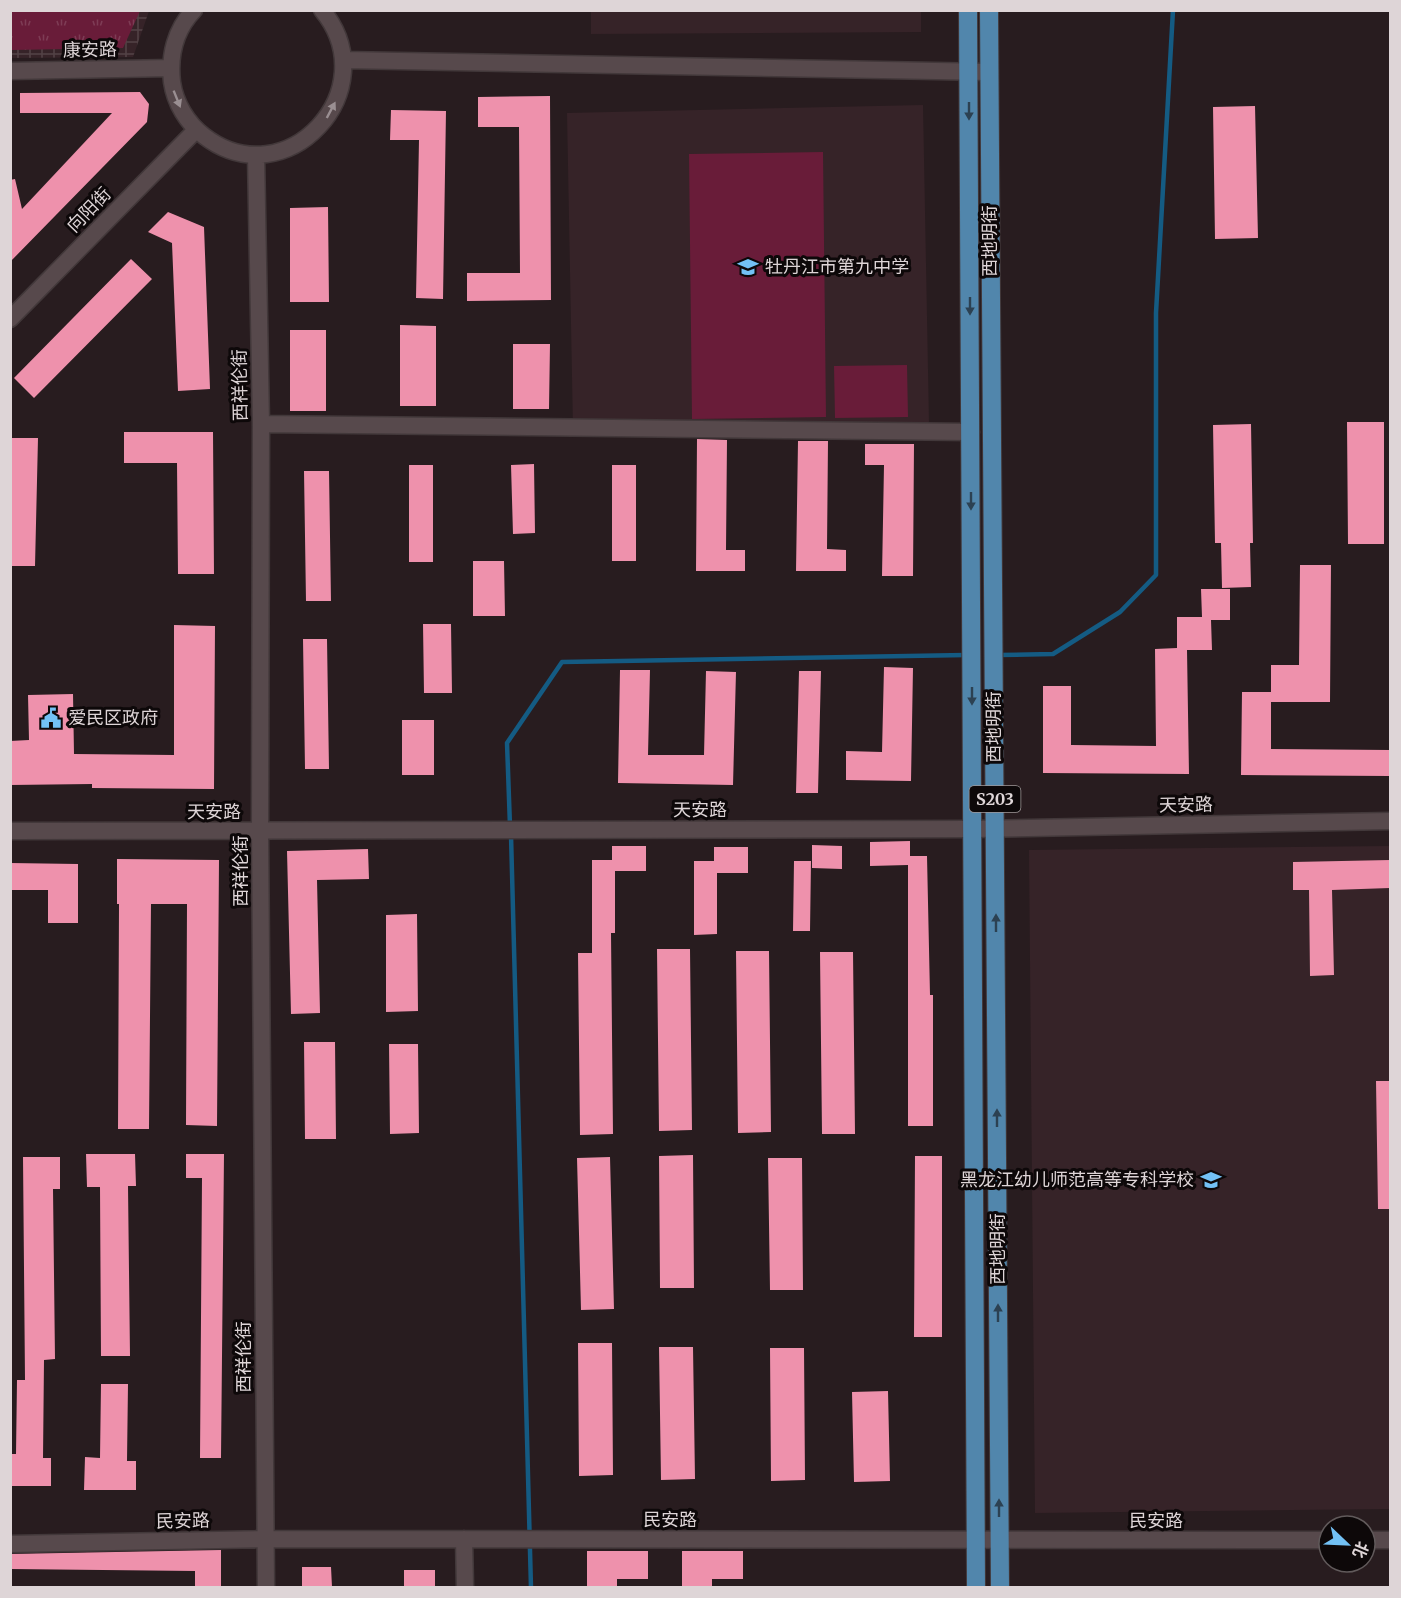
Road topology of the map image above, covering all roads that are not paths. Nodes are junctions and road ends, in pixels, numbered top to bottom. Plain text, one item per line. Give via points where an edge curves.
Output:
1 (194, 10) edge
2 (322, 10) edge
3 (968, 10) edge
4 (989, 10) edge
5 (344, 60) junction
6 (171, 68) junction
7 (10, 71) edge
8 (989, 72) junction
9 (968, 74) junction
10 (196, 129) junction
11 (256, 155) junction
12 (10, 318) edge
13 (261, 424) junction
14 (971, 432) junction
15 (1390, 821) edge
16 (995, 827) junction
17 (973, 829) junction
18 (10, 831) edge
19 (260, 831) junction
20 (265, 1539) junction
21 (464, 1539) junction
22 (999, 1540) junction
23 (1317, 1540) edge
24 (976, 1541) junction
25 (10, 1544) edge
26 (266, 1587) edge
27 (465, 1587) edge
28 (976, 1587) edge
29 (1000, 1587) edge

1 - 6 street via 175,42
2 - 5 street via 338,34
3 - 9 main road, 西地明街 / S203
4 - 8 main road, 西地明街 / S203
5 - 9 street
11 -> 5 street via 284,150 310,137 330,116 341,89
6 - 7 street, 康安路
6 -> 10 street via 182,111
8 - 9 street
8 - 16 main road, 西地明街 / S203
9 -> 14 main road, 西地明街 / S203
10 - 11 street via 224,147
10 - 12 street, 向阳街
11 - 13 street, 西祥伦街
13 - 14 street
13 - 19 street, 西祥伦街
14 -> 17 main road, 西地明街 / S203
15 - 16 street, 天安路
16 - 17 street, 天安路
22 -> 16 main road, 西地明街 / S203
17 - 19 street, 天安路
17 - 24 main road, 西地明街 / S203
18 - 19 street, 天安路
19 - 20 street, 西祥伦街
20 - 21 street, 民安路
20 - 25 street, 民安路
20 - 26 street, 西祥伦街
21 - 24 street, 民安路
21 - 27 street
22 - 23 street, 民安路
22 - 24 street, 民安路
22 - 29 main road, 西地明街 / S203
24 - 28 main road, 西地明街 / S203

